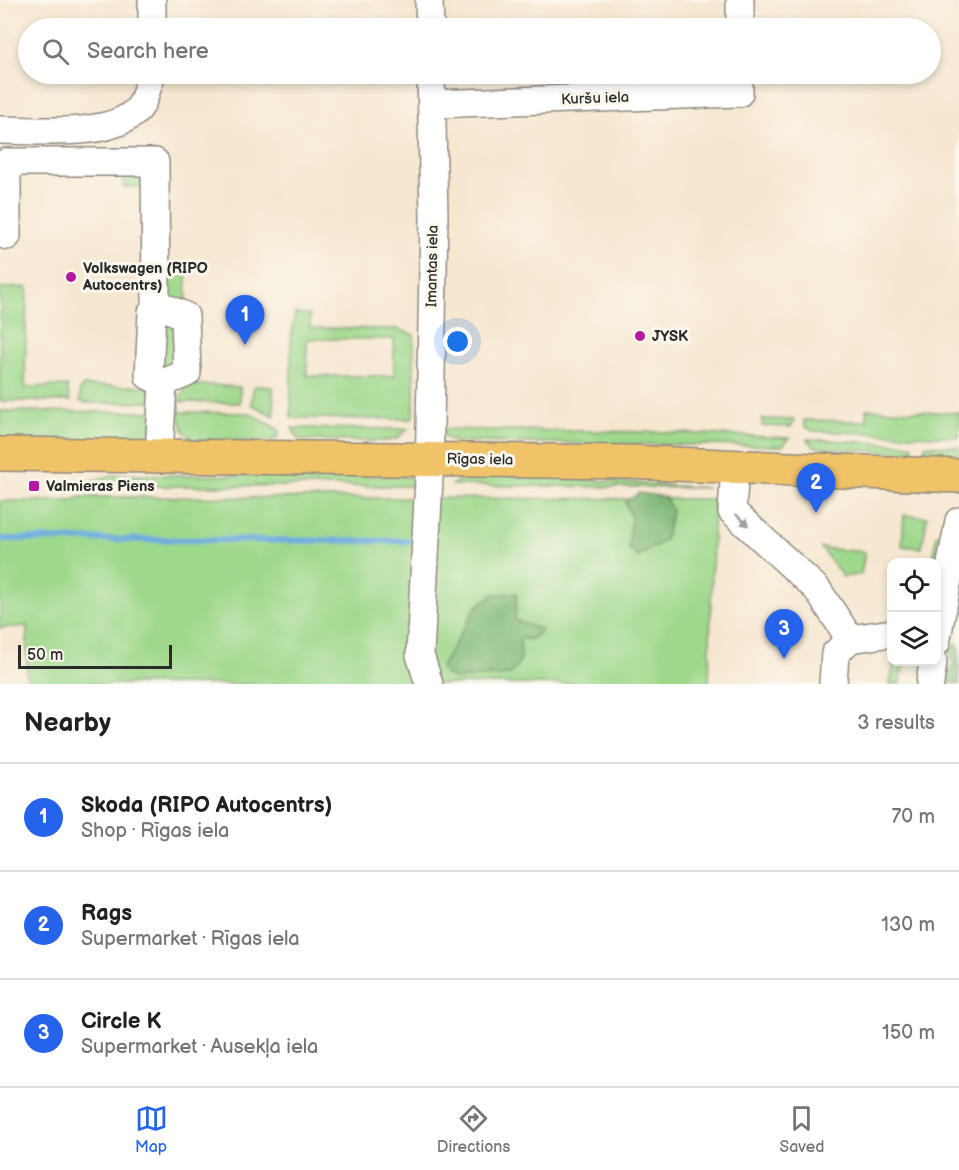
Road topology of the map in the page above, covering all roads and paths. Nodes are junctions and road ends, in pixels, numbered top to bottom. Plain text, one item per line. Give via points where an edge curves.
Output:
1 (152, 0) edge
2 (429, 0) edge
3 (740, 0) edge
4 (152, 18) edge
5 (430, 18) edge
6 (740, 18) edge
7 (148, 84) edge
8 (431, 84) edge
9 (739, 84) edge
10 (432, 104) junction
11 (0, 130) edge
12 (7, 236) dead end
13 (156, 310) junction
14 (163, 383) junction
15 (0, 454) edge
16 (159, 455) junction
17 (429, 458) junction
18 (735, 466) junction
19 (959, 476) edge
20 (959, 521) edge
21 (943, 631) edge
22 (887, 634) edge
23 (850, 639) junction
24 (932, 666) edge
25 (429, 684) edge
26 (833, 684) edge
27 (930, 684) edge

1 - 4 street
2 - 5 street
3 - 6 street
7 - 11 street via 140,108 121,121 92,129
8 - 10 street, Imantas iela
9 - 10 street, Kuršu iela via 739,93
10 - 17 street, Imantas iela
12 - 13 street via 7,162 156,162
13 - 14 street via 152,312 149,376
13 - 14 street via 164,307 185,316 187,373
14 - 16 street
15 - 16 main road, Rīgas iela
16 - 17 main road, Rīgas iela
17 - 18 main road, Rīgas iela
17 - 25 street, Imantas iela via 420,655
18 - 19 main road, Rīgas iela
18 -> 23 street via 732,511 817,589
20 - 21 street
22 - 23 street
23 - 26 street via 835,654
24 - 27 street

